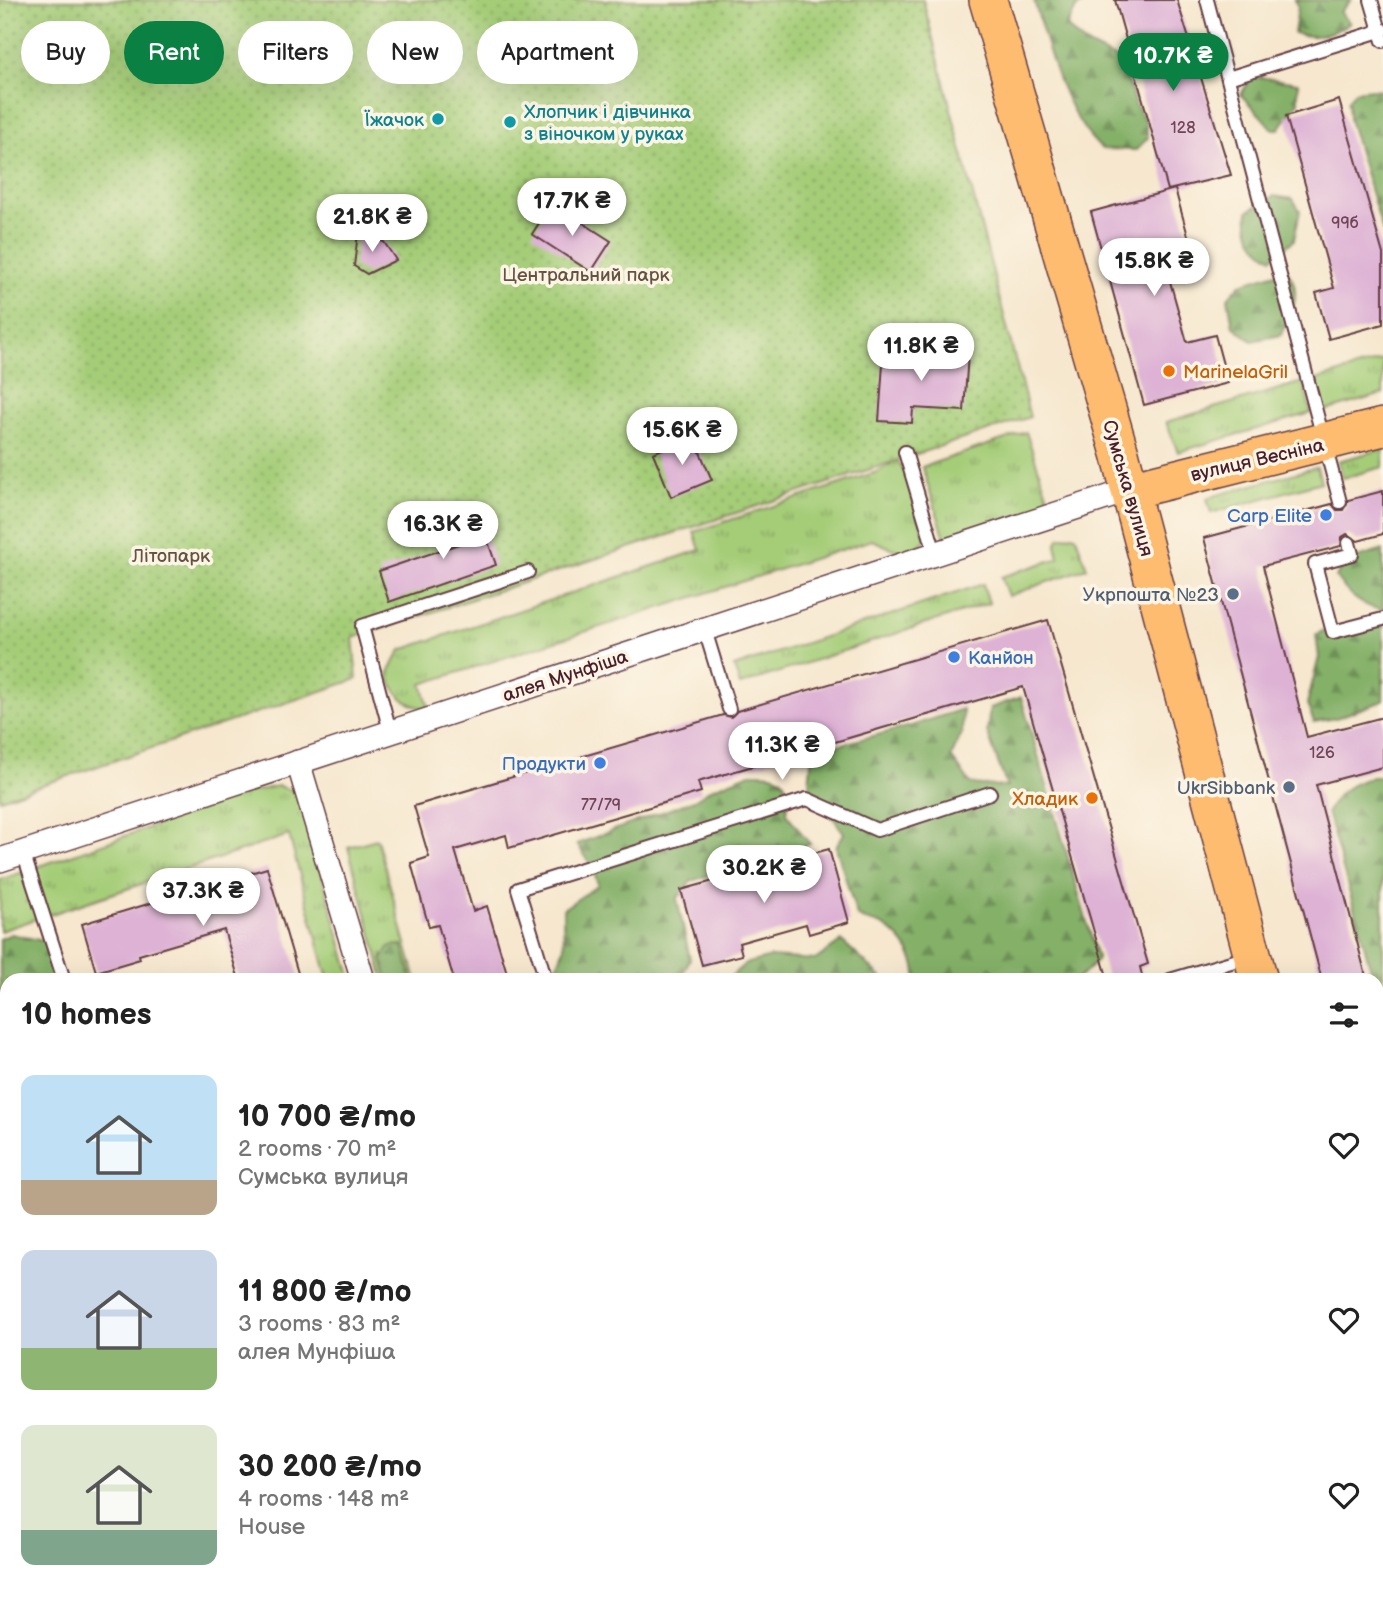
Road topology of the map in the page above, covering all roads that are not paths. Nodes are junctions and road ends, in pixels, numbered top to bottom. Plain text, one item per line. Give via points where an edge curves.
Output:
1 (988, 0) edge
2 (1208, 0) edge
3 (1371, 0) edge
4 (1382, 34) edge
5 (1228, 78) junction
6 (1383, 426) edge
7 (1326, 443) junction
8 (905, 452) dead end
9 (1130, 490) junction
10 (1340, 502) dead end
11 (1349, 543) dead end
12 (936, 556) junction
13 (528, 572) dead end
14 (1383, 619) edge
15 (705, 630) junction
16 (729, 709) dead end
17 (390, 731) junction
18 (298, 762) junction
19 (990, 793) dead end
20 (23, 852) junction
21 (0, 860) edge
22 (1255, 968) edge
23 (62, 973) edge
24 (361, 973) edge
25 (543, 973) edge
26 (1220, 973) edge

1 - 9 main road, Сумська вулиця
2 - 5 lane
3 - 4 lane
4 - 5 lane
5 - 7 lane
6 - 7 main road, вулиця Весніна
7 - 9 main road, вулиця Весніна
7 - 10 lane
8 - 12 lane
9 - 12 street, алея Мунфіша
9 - 22 main road, Сумська вулиця
11 - 14 lane via 1352,554 1315,564 1333,632
12 - 15 street, алея Мунфіша
13 - 17 lane via 362,626
15 - 16 lane
15 - 17 street, алея Мунфіша
17 - 18 street, алея Мунфіша
18 - 20 street, алея Мунфіша
18 - 24 street
19 - 25 lane via 877,830 807,799 518,889
20 - 21 street, алея Мунфіша
20 - 23 lane
22 - 26 lane

